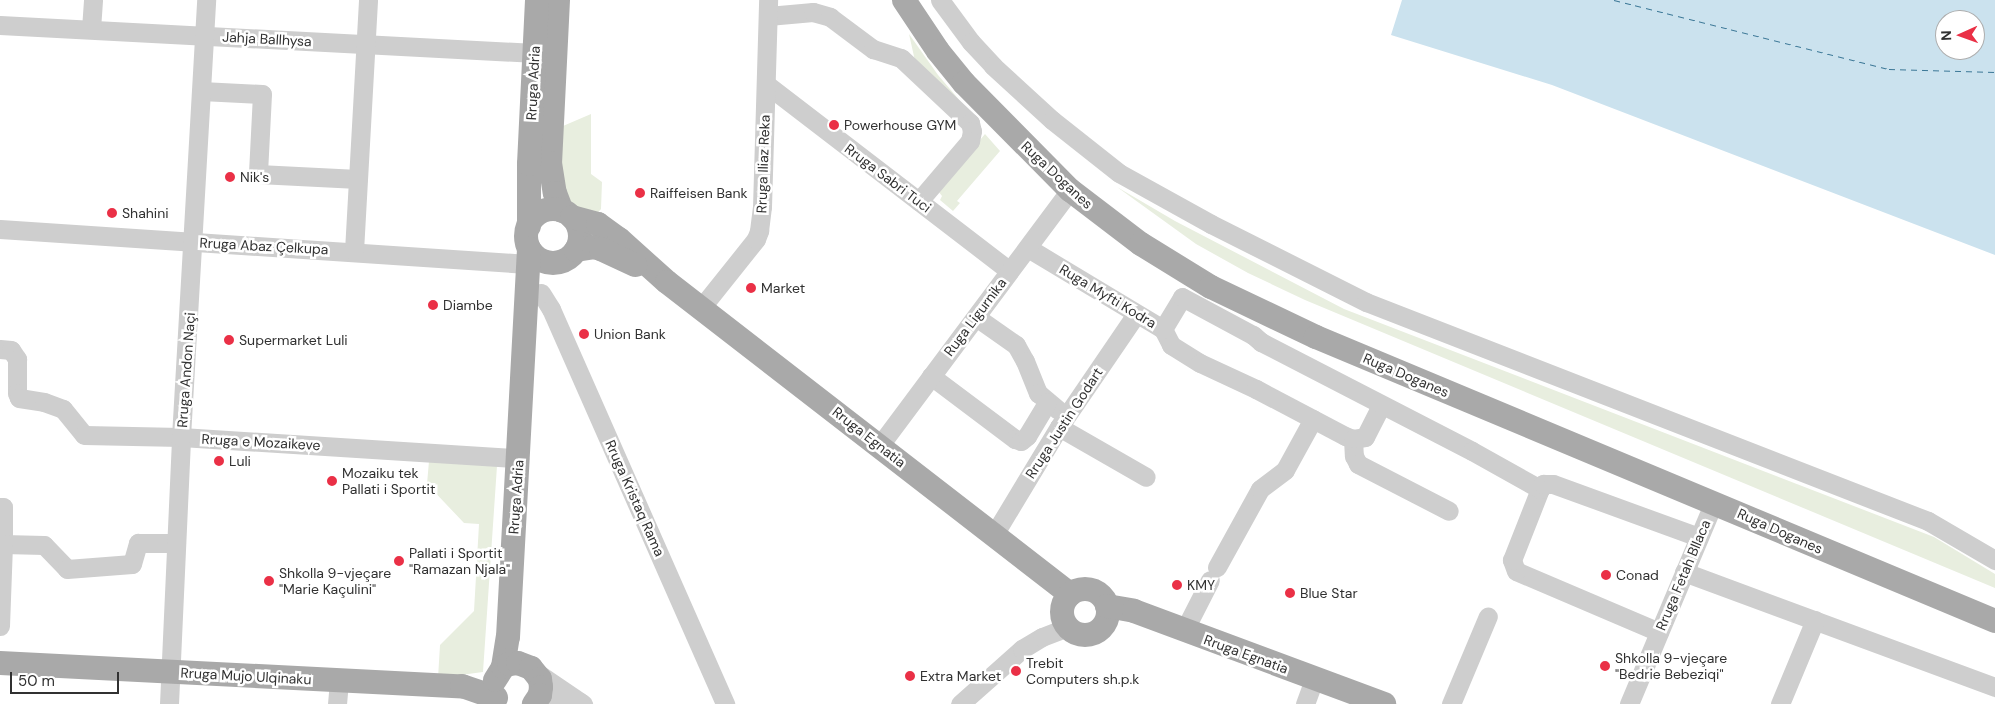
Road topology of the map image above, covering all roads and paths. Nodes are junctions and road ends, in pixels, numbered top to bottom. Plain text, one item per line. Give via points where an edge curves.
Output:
1 (93, 0) edge
2 (206, 0) edge
3 (368, 0) edge
4 (537, 0) edge
5 (558, 0) edge
6 (904, 0) edge
7 (940, 0) edge
8 (768, 8) edge
9 (0, 25) edge
10 (91, 30) junction
11 (204, 35) junction
12 (365, 44) junction
13 (535, 53) junction
14 (766, 84) junction
15 (201, 90) junction
16 (358, 179) junction
17 (1070, 190) junction
18 (919, 201) junction
19 (567, 214) junction
20 (529, 226) junction
21 (0, 229) edge
22 (194, 242) junction
23 (1028, 248) junction
24 (576, 250) junction
25 (354, 251) junction
26 (536, 259) junction
27 (1010, 270) junction
28 (667, 282) junction
29 (541, 294) junction
30 (701, 308) junction
31 (1136, 314) junction
32 (976, 316) junction
33 (1163, 329) junction
34 (0, 349) edge
35 (931, 376) junction
36 (524, 387) junction
37 (1047, 403) junction
38 (1381, 405) junction
39 (1313, 419) junction
40 (1063, 421) junction
41 (181, 437) junction
42 (1354, 439) junction
43 (880, 445) junction
44 (519, 458) junction
45 (1146, 477) dead end
46 (1540, 489) junction
47 (1714, 502) junction
48 (0, 507) edge
49 (1449, 511) dead end
50 (995, 534) junction
51 (1699, 537) junction
52 (176, 543) junction
53 (2, 553) edge
54 (1995, 560) edge
55 (1684, 572) junction
56 (1070, 594) junction
57 (1107, 606) junction
58 (1488, 616) dead end
59 (1815, 620) junction
60 (1995, 621) edge
61 (0, 626) edge
62 (1068, 628) junction
63 (1184, 631) junction
64 (1659, 632) junction
65 (508, 637) junction
66 (0, 662) edge
67 (531, 668) junction
68 (171, 672) junction
69 (1314, 679) junction
70 (339, 680) junction
71 (1995, 687) edge
72 (499, 692) edge
73 (535, 703) edge
74 (582, 703) edge
75 (169, 704) edge
76 (337, 704) edge
77 (726, 704) edge
78 (960, 704) edge
79 (1305, 704) edge
80 (1384, 704) edge
81 (1451, 704) edge
82 (1629, 704) edge
83 (1780, 704) edge

1 - 10 street
2 - 11 street, Rruga Andon Naçi
3 - 12 street
4 - 13 main road, Rruga Adria
5 - 19 main road, Rruga Adria via 550,163 555,193
6 - 17 main road, Ruga Doganes via 964,83
7 - 54 street via 993,66 1052,120 1119,173 1194,215 1366,302 1928,521
8 - 14 street, Rruga Iliaz Reka
8 - 18 street via 813,12 830,17 873,49 901,58 964,116 972,128 970,140
9 - 10 street, Jahja Ballhysa
10 - 11 street, Jahja Ballhysa
11 - 12 street, Jahja Ballhysa
11 - 15 street, Rruga Andon Naçi
12 - 13 street, Jahja Ballhysa
12 - 16 street
13 - 20 main road, Rruga Adria via 528,181
14 - 18 street, Rruga Sabri Tuci
14 - 30 street, Rruga Iliaz Reka via 759,231
15 - 16 street via 262,94 258,174
15 - 22 street, Rruga Andon Naçi
16 - 25 street
17 - 23 street, Ruga Ligurnika
17 - 47 main road, Ruga Doganes via 1105,219 1173,265 1268,316
18 - 27 street, Rruga Sabri Tuci
19 - 20 main road via 544,211
19 - 24 main road via 580,233
19 - 28 main road, Rruga Egnatia via 598,224
20 - 26 main road via 526,236
21 - 22 street, Rruga Abaz Çelkupa
22 - 25 street, Rruga Abaz Çelkupa
22 - 41 street, Rruga Andon Naçi
23 - 27 street, Ruga Ligurnika
23 - 31 street, Ruga Myfti Kodra
24 - 26 main road via 566,260
24 - 28 main road, Rruga Egnatia via 601,248
25 - 26 street, Rruga Abaz Çelkupa
26 - 29 main road, Rruga Adria via 544,279
26 - 36 main road, Rruga Adria
27 - 32 street, Ruga Ligurnika
28 - 30 main road, Rruga Egnatia
29 - 36 main road, Rruga Adria via 535,343
29 - 77 street, Rruga Kristaq Rama via 551,309
30 - 43 main road, Rruga Egnatia
31 - 33 street, Ruga Myfti Kodra
31 - 40 street, Rruga Justin Godart
32 - 35 street, Ruga Ligurnika
32 - 37 street via 1016,345 1038,393
33 - 38 street via 1182,297
33 - 39 street, Ruga Myfti Kodra via 1171,345 1200,363
34 - 41 street, Rruga e Mozaikeve via 11,350 17,359 16,393 19,398 63,409 84,435
35 - 37 street via 1021,441
35 - 43 street, Ruga Ligurnika
36 - 44 main road, Rruga Adria
37 - 40 street
38 - 42 street via 1364,438
38 - 46 street
39 - 42 street, Ruga Myfti Kodra
39 - 63 street via 1285,470 1260,489
40 - 45 street
40 - 50 street, Rruga Justin Godart
41 - 44 street, Rruga e Mozaikeve
41 - 52 street, Rruga Andon Naçi
42 - 49 street via 1354,456 1358,464
43 - 50 main road, Rruga Egnatia
44 - 65 main road, Rruga Adria
46 - 51 street via 1543,484 1553,484
46 - 64 street via 1512,560 1516,571
47 - 51 street, Rruga Fetah Bllaca
47 - 60 main road, Ruga Doganes
48 - 53 street via 3,507
50 - 56 main road, Rruga Egnatia
51 - 55 street, Rruga Fetah Bllaca
52 - 53 street via 138,543 132,564 67,569 44,545
52 - 68 street, Rruga Andon Naçi
53 - 61 street
55 - 59 street
55 - 64 street, Rruga Fetah Bllaca
56 - 57 main road via 1077,590 1092,590 1099,593
56 - 62 main road via 1062,610
57 - 62 main road via 1106,620 1096,632 1081,634
57 - 63 main road, Rruga Egnatia via 1134,611
58 - 81 street
59 - 71 street
59 - 83 street
62 - 78 street via 1042,637 1022,649
63 - 69 main road, Rruga Egnatia
64 - 82 street, Rruga Fetah Bllaca
65 - 67 main road
65 - 72 main road, Rruga Adria
66 - 68 main road, Rruga Mujo Ulqinaku
67 - 72 main road, Rruga Mujo Ulqinaku via 518,663
67 - 73 main road via 541,687
67 - 74 street
68 - 70 main road, Rruga Mujo Ulqinaku
68 - 75 street, Rruga Andon Naçi
69 - 79 street
69 - 80 main road, Rruga Egnatia
70 - 72 main road, Rruga Mujo Ulqinaku via 462,686
70 - 76 street
73 - 74 street

